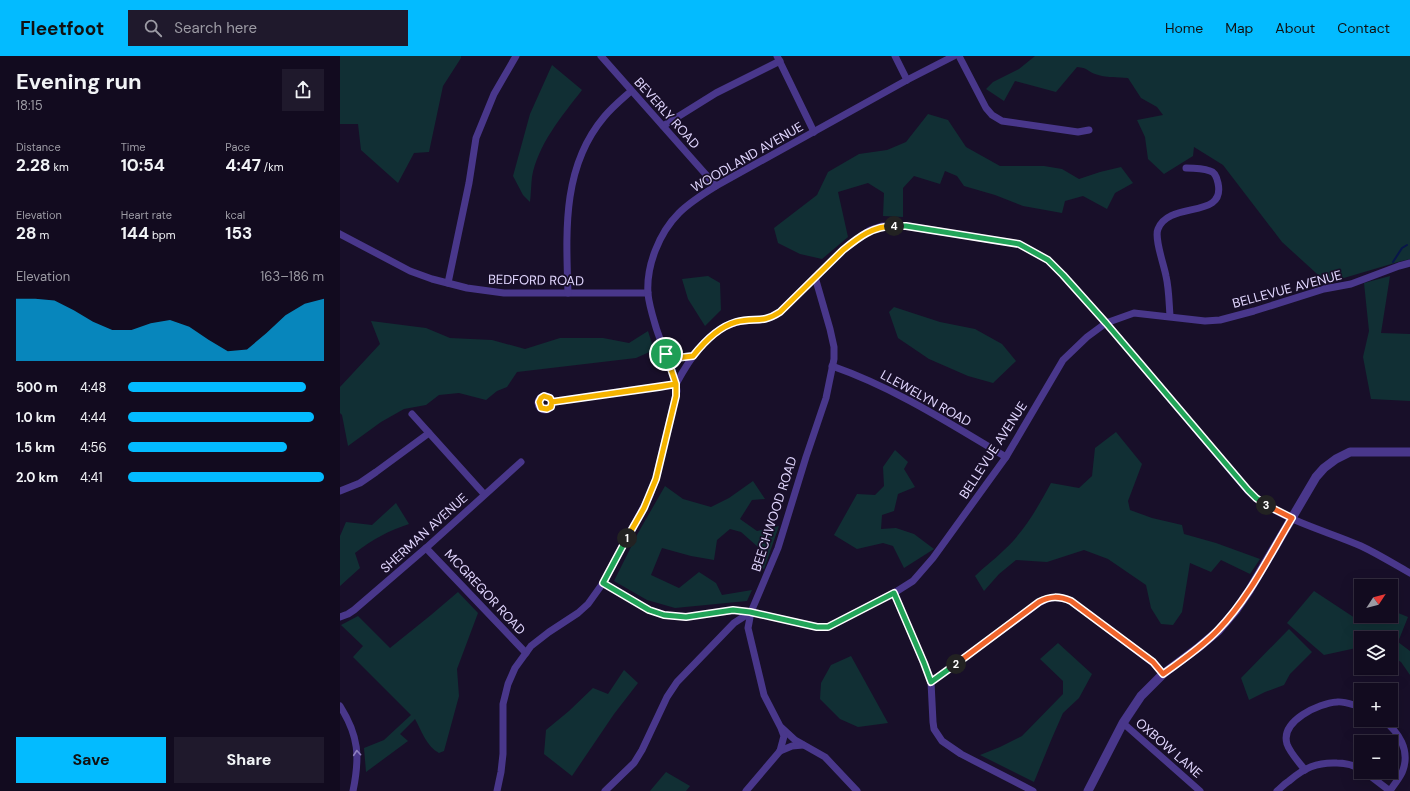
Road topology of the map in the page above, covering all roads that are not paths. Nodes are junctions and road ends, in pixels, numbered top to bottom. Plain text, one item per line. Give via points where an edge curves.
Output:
1 (516, 56) edge
2 (600, 56) edge
3 (894, 56) edge
4 (954, 56) edge
5 (959, 56) edge
6 (778, 59) edge
7 (907, 80) junction
8 (631, 91) junction
9 (663, 126) junction
10 (1089, 130) dead end
11 (814, 132) junction
12 (1186, 168) dead end
13 (716, 186) junction
14 (340, 234) edge
15 (1410, 263) edge
16 (815, 276) junction
17 (448, 283) junction
18 (568, 293) junction
19 (648, 293) junction
20 (1170, 316) junction
21 (1106, 323) junction
22 (666, 354) junction
23 (693, 356) junction
24 (832, 366) junction
25 (676, 384) junction
26 (552, 402) dead end
27 (412, 414) dead end
28 (429, 433) junction
29 (1410, 452) edge
30 (1006, 457) junction
31 (521, 462) dead end
32 (340, 491) edge
33 (484, 494) junction
34 (1292, 518) junction
35 (426, 548) junction
36 (1410, 573) edge
37 (603, 583) junction
38 (894, 593) junction
39 (750, 612) junction
40 (340, 617) edge
41 (526, 653) junction
42 (1163, 674) junction
43 (931, 682) junction
44 (340, 706) edge
45 (1354, 706) edge
46 (1123, 723) junction
47 (1393, 727) edge
48 (781, 728) junction
49 (803, 745) junction
50 (780, 751) junction
51 (1354, 766) edge
52 (1305, 770) junction
53 (1374, 779) edge
54 (353, 791) edge
55 (497, 791) edge
56 (605, 791) edge
57 (746, 791) edge
58 (857, 791) edge
59 (1033, 791) edge
60 (1088, 791) edge
61 (1200, 791) edge
62 (1277, 791) edge
63 (1390, 791) edge

1 - 17 street via 494,94 476,138
2 - 8 street, BEVERLY ROAD
3 - 7 street
4 - 7 street, WOODLAND AVENUE
5 - 10 street via 986,108 1002,121 1078,132
6 - 9 street
6 - 11 street
7 - 11 street, WOODLAND AVENUE
8 - 9 street, BEVERLY ROAD
8 - 18 street via 595,129 575,171 571,185 567,236
9 - 13 street, BEVERLY ROAD
11 - 13 street, WOODLAND AVENUE
12 - 20 street via 1201,168 1213,172 1220,189 1213,203 1173,215 1158,229 1157,238 1166,278
13 - 19 street, WOODLAND AVENUE via 679,213 664,231 655,252
14 - 17 street, BEDFORD ROAD via 410,271
15 - 20 street, BELLEVUE AVENUE via 1351,284 1324,289 1220,320 1205,321
16 - 21 street via 854,241 870,230 882,226 906,226 989,239 1019,244 1048,260
16 - 23 street via 780,312 764,320 730,324 705,340
16 - 24 street, BEECHWOOD ROAD via 834,347
17 - 18 street, BEDFORD ROAD via 504,293
18 - 19 street, BEDFORD ROAD
19 - 22 street, WOODLAND AVENUE via 655,325
20 - 21 street, BELLEVUE AVENUE via 1134,313
21 - 30 street, BELLEVUE AVENUE via 1063,360
21 - 34 street via 1248,490 1264,504
22 - 23 street via 676,358
22 - 25 street, WOODLAND AVENUE
23 - 25 street
24 - 30 street, LLEWELYN ROAD via 899,394
24 - 39 street, BEECHWOOD ROAD via 826,398 778,548
25 - 26 street
25 - 37 street, WOODLAND AVENUE via 676,396 656,479
27 - 28 street
28 - 32 street via 360,483
28 - 33 street
29 - 34 street via 1350,452 1336,459 1316,477
30 - 38 street, BELLEVUE AVENUE via 933,558 913,581
31 - 33 street, SHERMAN AVENUE
33 - 35 street, SHERMAN AVENUE
34 - 36 street via 1362,547
34 - 42 street via 1249,591 1218,631
35 - 40 street, SHERMAN AVENUE via 354,610
35 - 41 street, MCGREGOR ROAD
37 - 39 street, BELLEVUE AVENUE via 649,610 664,615 678,617 725,611
37 - 41 street, WOODLAND AVENUE via 588,604 539,639
38 - 39 street, BELLEVUE AVENUE via 828,627 817,627
38 - 43 street
39 - 48 street, BEECHWOOD ROAD via 748,628 760,683
39 - 56 street via 734,623 677,682 634,763
41 - 55 street, WOODLAND AVENUE via 515,668 503,704 503,754
42 - 43 street via 1153,662 1071,601 1057,596 1039,602
42 - 46 street via 1141,696
43 - 59 street via 932,722 942,741 961,754
54 -> 44 street via 358,752 350,724
45 - 52 street via 1337,702 1309,710 1288,730 1287,744
46 - 60 street
46 - 61 street, OXBOW LANE
47 - 63 street via 1404,747 1405,756 1404,769
48 - 49 street
48 - 50 street, BEECHWOOD ROAD via 784,736
49 - 50 street
49 - 58 street via 825,758
50 - 57 street
51 - 52 street via 1329,762 1316,764
52 - 62 street
53 - 63 street

